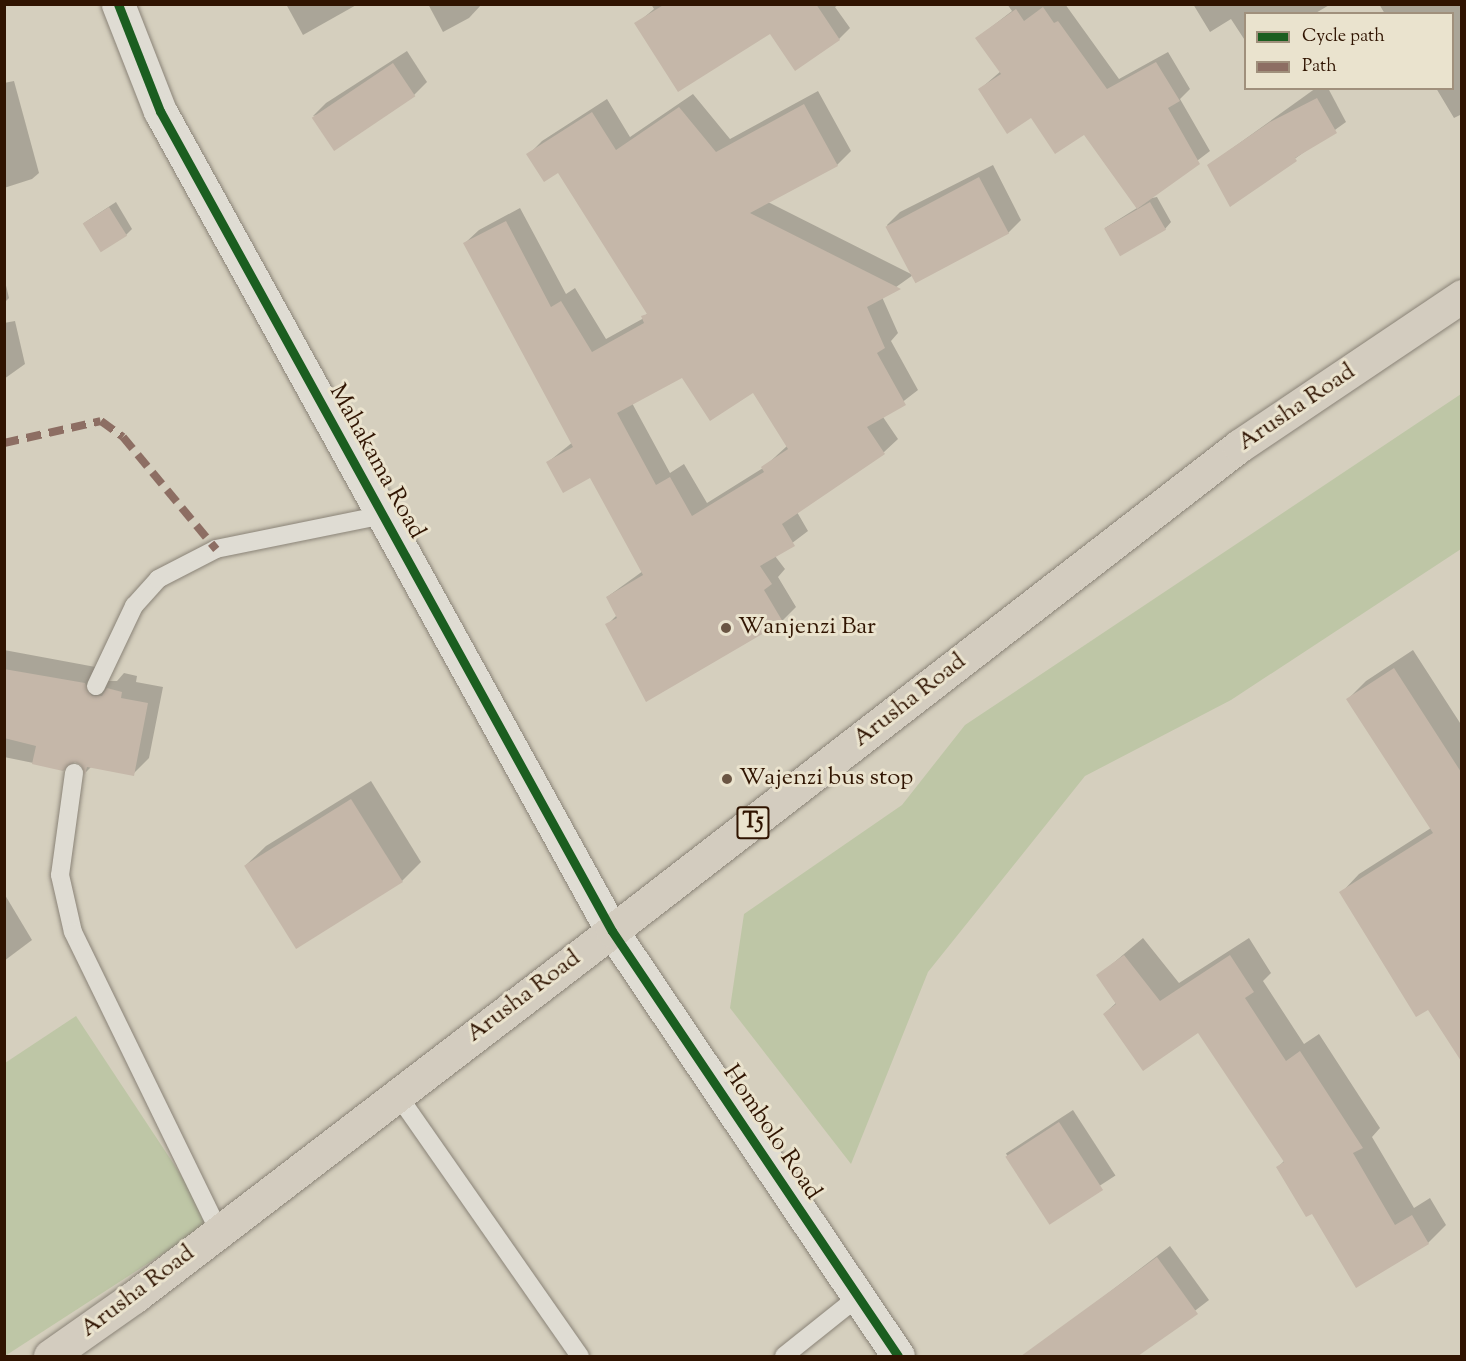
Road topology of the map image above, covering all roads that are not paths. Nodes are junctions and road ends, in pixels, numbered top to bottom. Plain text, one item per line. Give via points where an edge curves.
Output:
1 (118, 4) edge
2 (1461, 297) edge
3 (383, 515) junction
4 (96, 686) dead end
5 (74, 773) dead end
6 (612, 931) junction
7 (397, 1094) junction
8 (219, 1231) junction
9 (858, 1297) junction
10 (50, 1356) edge
11 (580, 1356) edge
12 (784, 1356) edge
13 (898, 1356) edge

1 - 3 street, Mahakama Road via 160,111
2 - 6 highway, Arusha Road / T5 via 1239,446
3 - 4 lane via 216,549 158,579 134,606
3 - 6 street, Mahakama Road
5 - 8 lane via 60,875 73,932
6 - 7 highway, Arusha Road / T5
6 - 9 street, Hombolo Road
7 - 8 highway, Arusha Road / T5
7 - 11 lane
8 - 10 highway, Arusha Road / T5
9 - 12 lane
9 - 13 street, Hombolo Road

